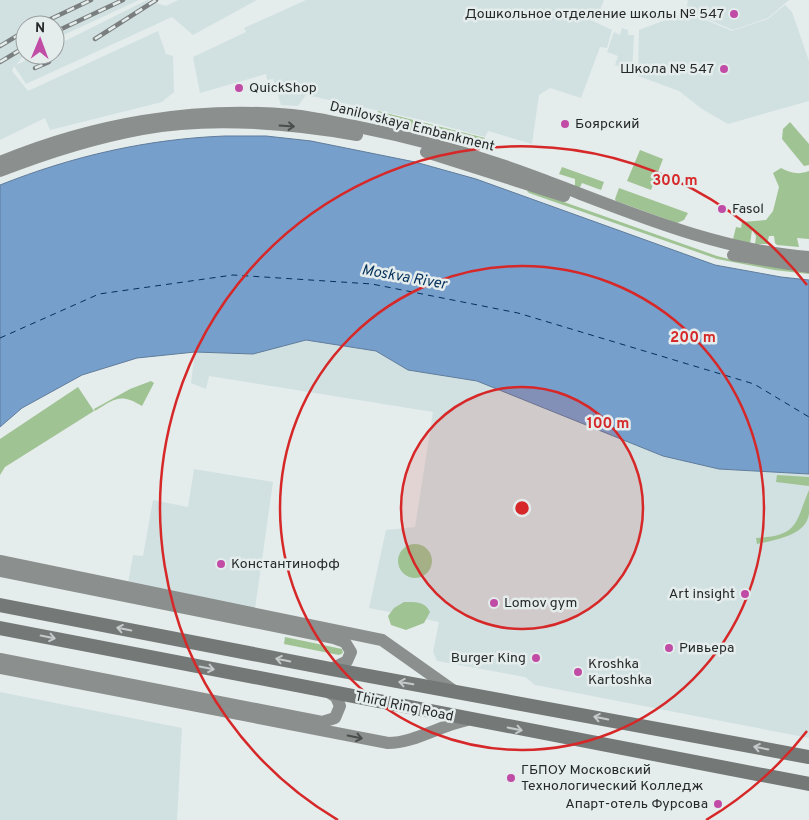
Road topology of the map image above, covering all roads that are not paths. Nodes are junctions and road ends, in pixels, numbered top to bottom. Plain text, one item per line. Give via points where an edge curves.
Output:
1 (0, 162) edge
2 (0, 172) edge
3 (809, 257) edge
4 (809, 267) edge
5 (0, 561) edge
6 (0, 571) edge
7 (0, 605) edge
8 (0, 628) edge
9 (0, 658) edge
10 (0, 668) edge
11 (331, 669) junction
12 (326, 691) junction
13 (454, 691) junction
14 (468, 720) junction
15 (809, 757) edge
16 (809, 784) edge

1 - 3 main road, Danilovskaya Embankment via 38,146 84,133 156,118 210,114 290,115 401,136 519,170 729,246
2 -> 4 main road, Danilovskaya Embankment via 64,148 144,129 217,123 294,126 411,147 524,182 726,254
5 - 13 main road via 382,640
6 - 11 main road via 334,638 345,642 351,652 348,661
11 -> 7 main road, Third Ring Road
8 -> 12 main road, Third Ring Road
9 - 12 main road via 322,722 335,718 340,706 336,696
10 -> 14 main road via 388,743 404,742 447,724
13 -> 11 main road, Third Ring Road
12 - 14 main road, Third Ring Road
15 -> 13 main road, Third Ring Road
14 -> 16 main road, Third Ring Road

